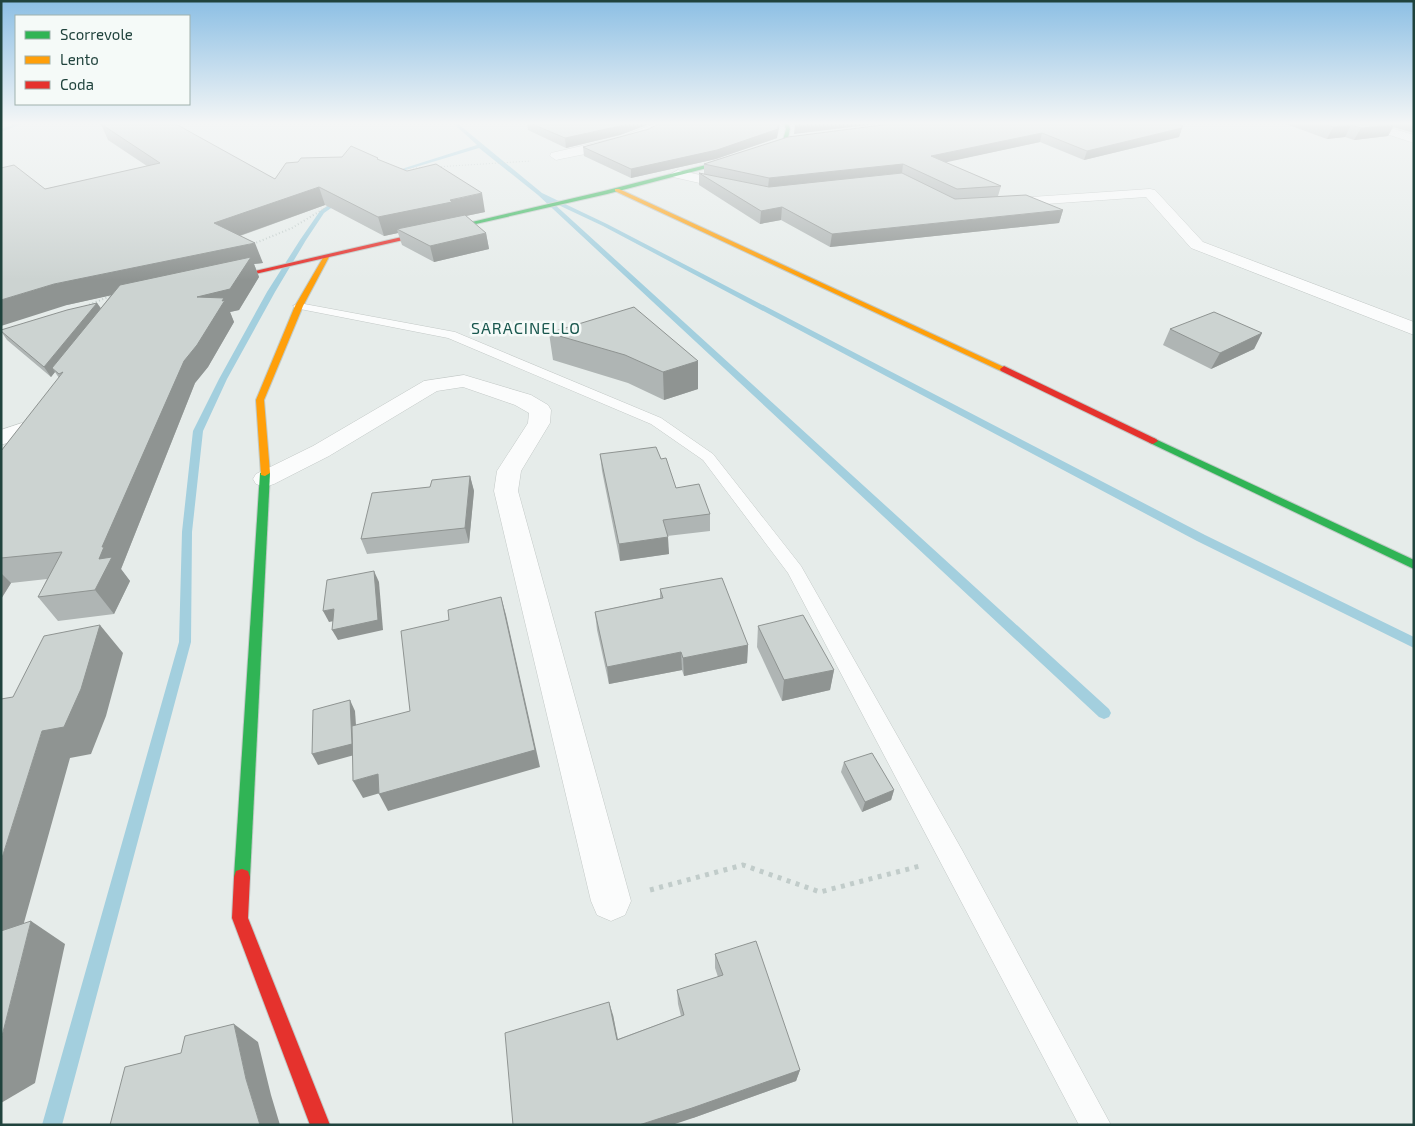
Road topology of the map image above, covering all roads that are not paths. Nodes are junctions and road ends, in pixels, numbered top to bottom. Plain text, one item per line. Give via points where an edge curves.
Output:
1 (672, 176) edge
2 (685, 176) edge
3 (617, 190) junction
4 (750, 190) edge
5 (992, 203) edge
6 (326, 257) junction
7 (206, 283) edge
8 (299, 306) junction
9 (1414, 330) edge
10 (19, 427) edge
11 (1, 458) edge
12 (265, 479) junction
13 (1414, 565) edge
14 (611, 901) road end
15 (320, 1125) edge
16 (1096, 1125) edge

1 - 3 street
2 - 4 street
3 - 6 street
3 - 13 street via 877,309
5 - 9 street via 1150,193 1198,245
6 - 7 street
6 - 8 street
8 - 12 street via 260,400
8 - 16 lane via 451,335 656,421 708,457 795,570
10 - 11 street
12 - 14 street via 321,451 431,385 464,381 523,400 540,410 539,423 510,471 506,491
12 - 15 street via 240,918

